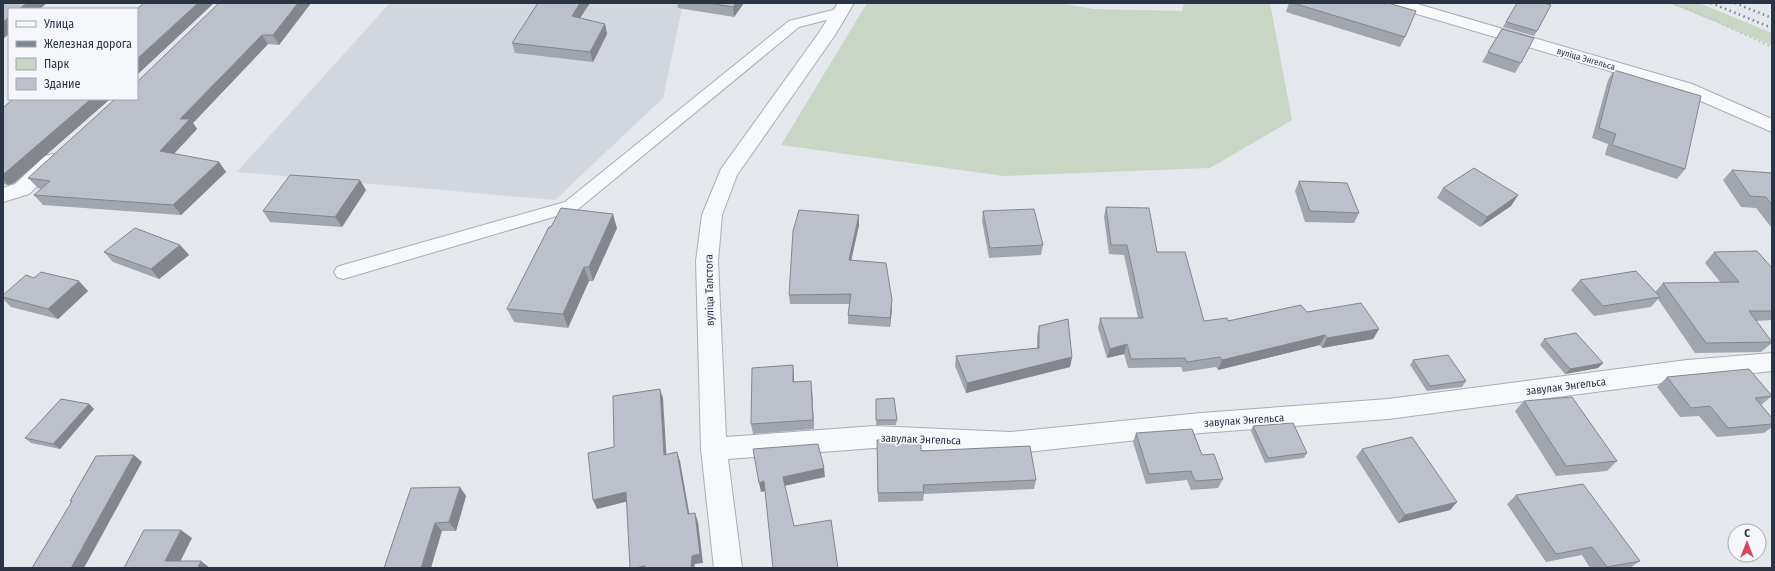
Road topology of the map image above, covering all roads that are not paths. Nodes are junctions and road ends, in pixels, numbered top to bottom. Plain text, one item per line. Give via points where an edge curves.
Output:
1 (1396, 3) edge
2 (844, 7) edge
3 (1772, 126) edge
4 (63, 152) edge
5 (3, 195) edge
6 (343, 272) dead end
7 (1772, 362) edge
8 (714, 449) junction
9 (728, 568) edge

1 - 3 street, вуліца Энгельса via 1686,88
2 - 6 lane via 794,24 571,206
2 - 8 street, вуліца Талстога via 728,174 712,215 707,261
4 - 5 street via 22,188
7 - 8 street, завулак Энгельса via 1687,370 1388,409 1201,423 1010,443 874,437
8 - 9 street, вуліца Талстога

